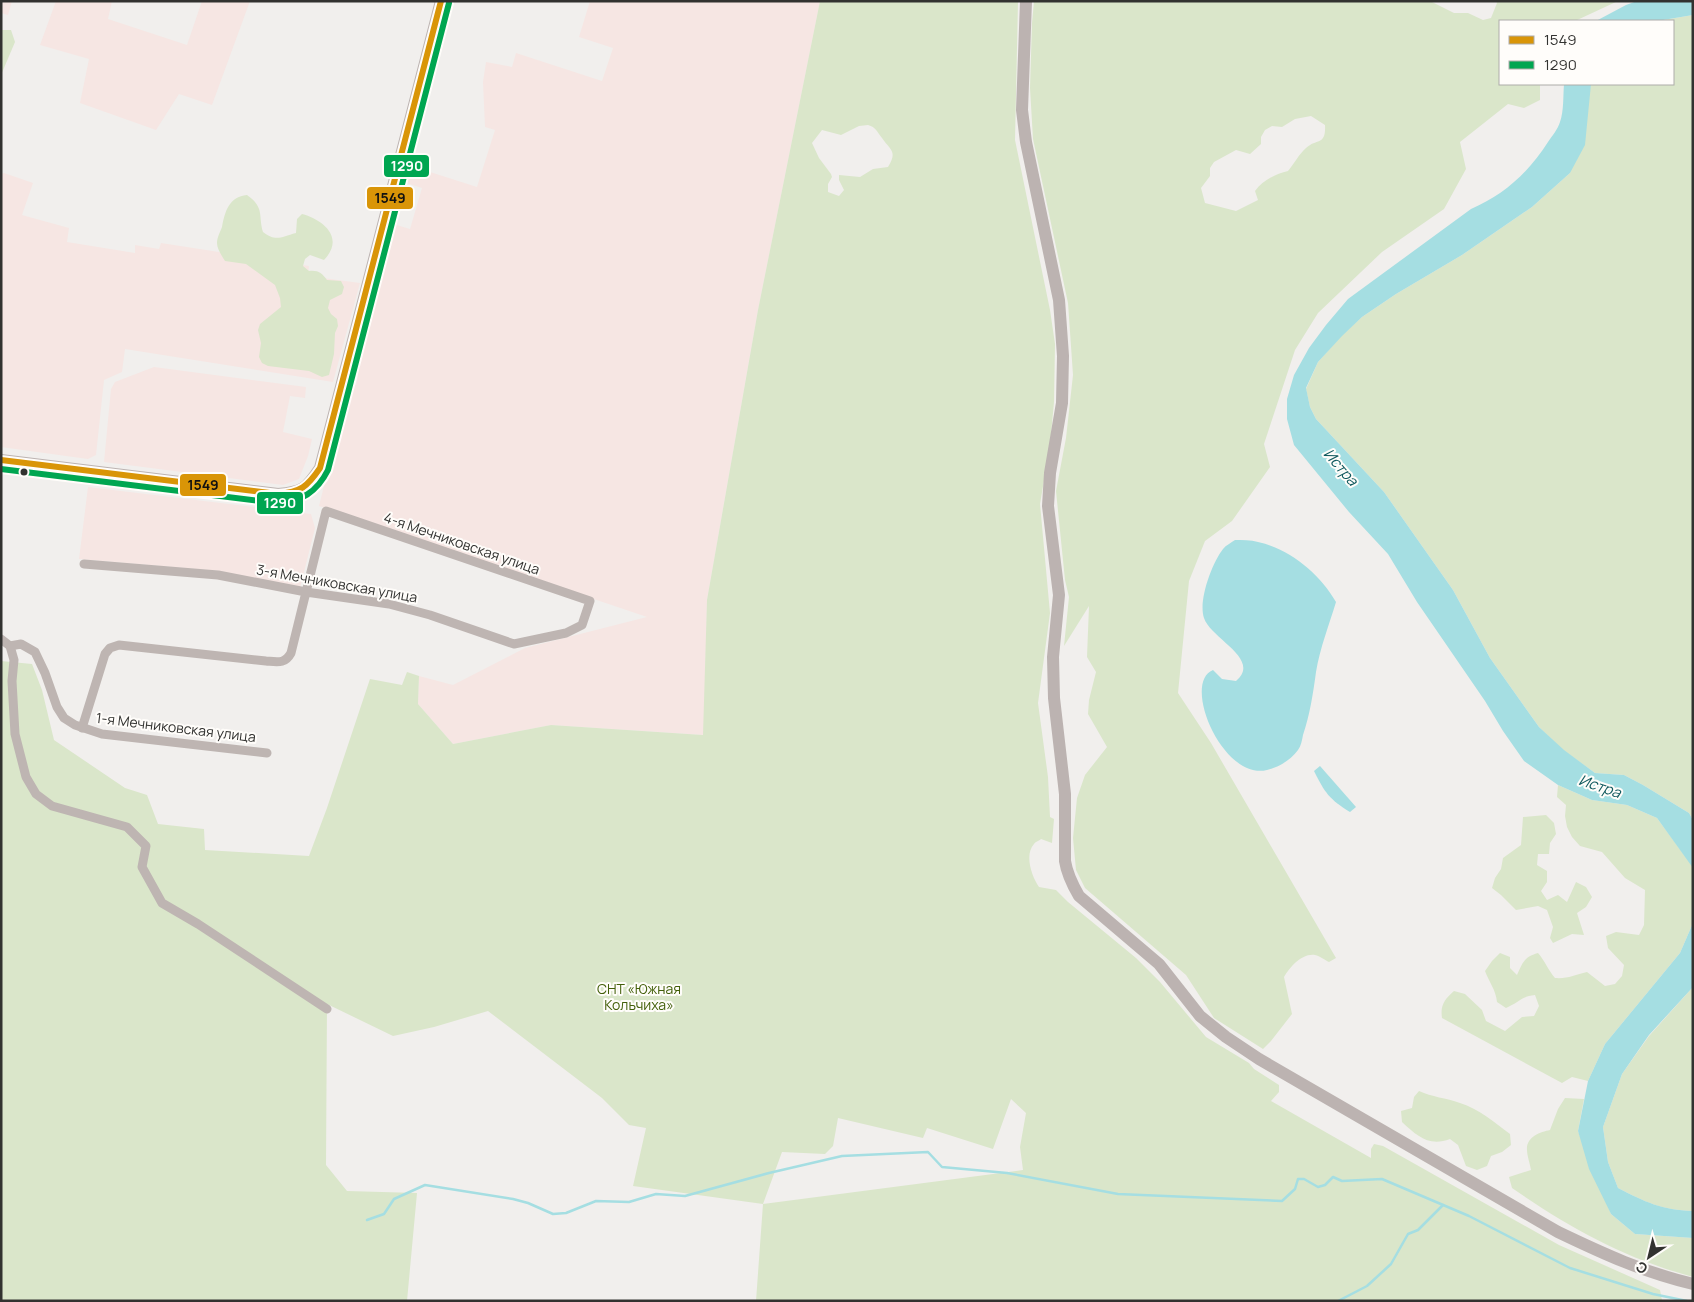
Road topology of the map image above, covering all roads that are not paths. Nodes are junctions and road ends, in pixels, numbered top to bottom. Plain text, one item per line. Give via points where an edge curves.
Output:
1 (441, 1) edge
2 (1026, 1) edge
3 (1, 460) edge
4 (84, 564) dead end
5 (306, 592) junction
6 (590, 601) joint
7 (1, 639) edge
8 (10, 646) junction
9 (82, 728) junction
10 (267, 753) dead end
11 (327, 1008) dead end
12 (1693, 1284) edge

1 - 3 main road via 320,468 309,485 296,492 278,494
2 - 12 main road via 1022,100 1025,134 1059,300 1063,356 1062,402 1048,506 1059,595 1053,657 1054,698 1065,794 1065,861 1072,885 1079,896 1159,964 1200,1016 1226,1038 1558,1232 1650,1273
4 - 5 street, 3-я Мечниковская улица via 218,575
5 - 6 street, 3-я Мечниковская улица via 394,606 514,644 566,633 582,625
5 - 6 street, 4-я Мечниковская улица via 326,511
5 - 9 street via 291,652 284,662 119,645 110,648 105,654
7 - 8 street
8 - 9 street, 1-я Мечниковская улица via 21,644 35,652 57,707 64,718
8 - 11 street via 14,660 15,734 26,777 36,794 52,806 127,828 146,846 142,867 162,903
9 - 10 street, 1-я Мечниковская улица via 102,734

